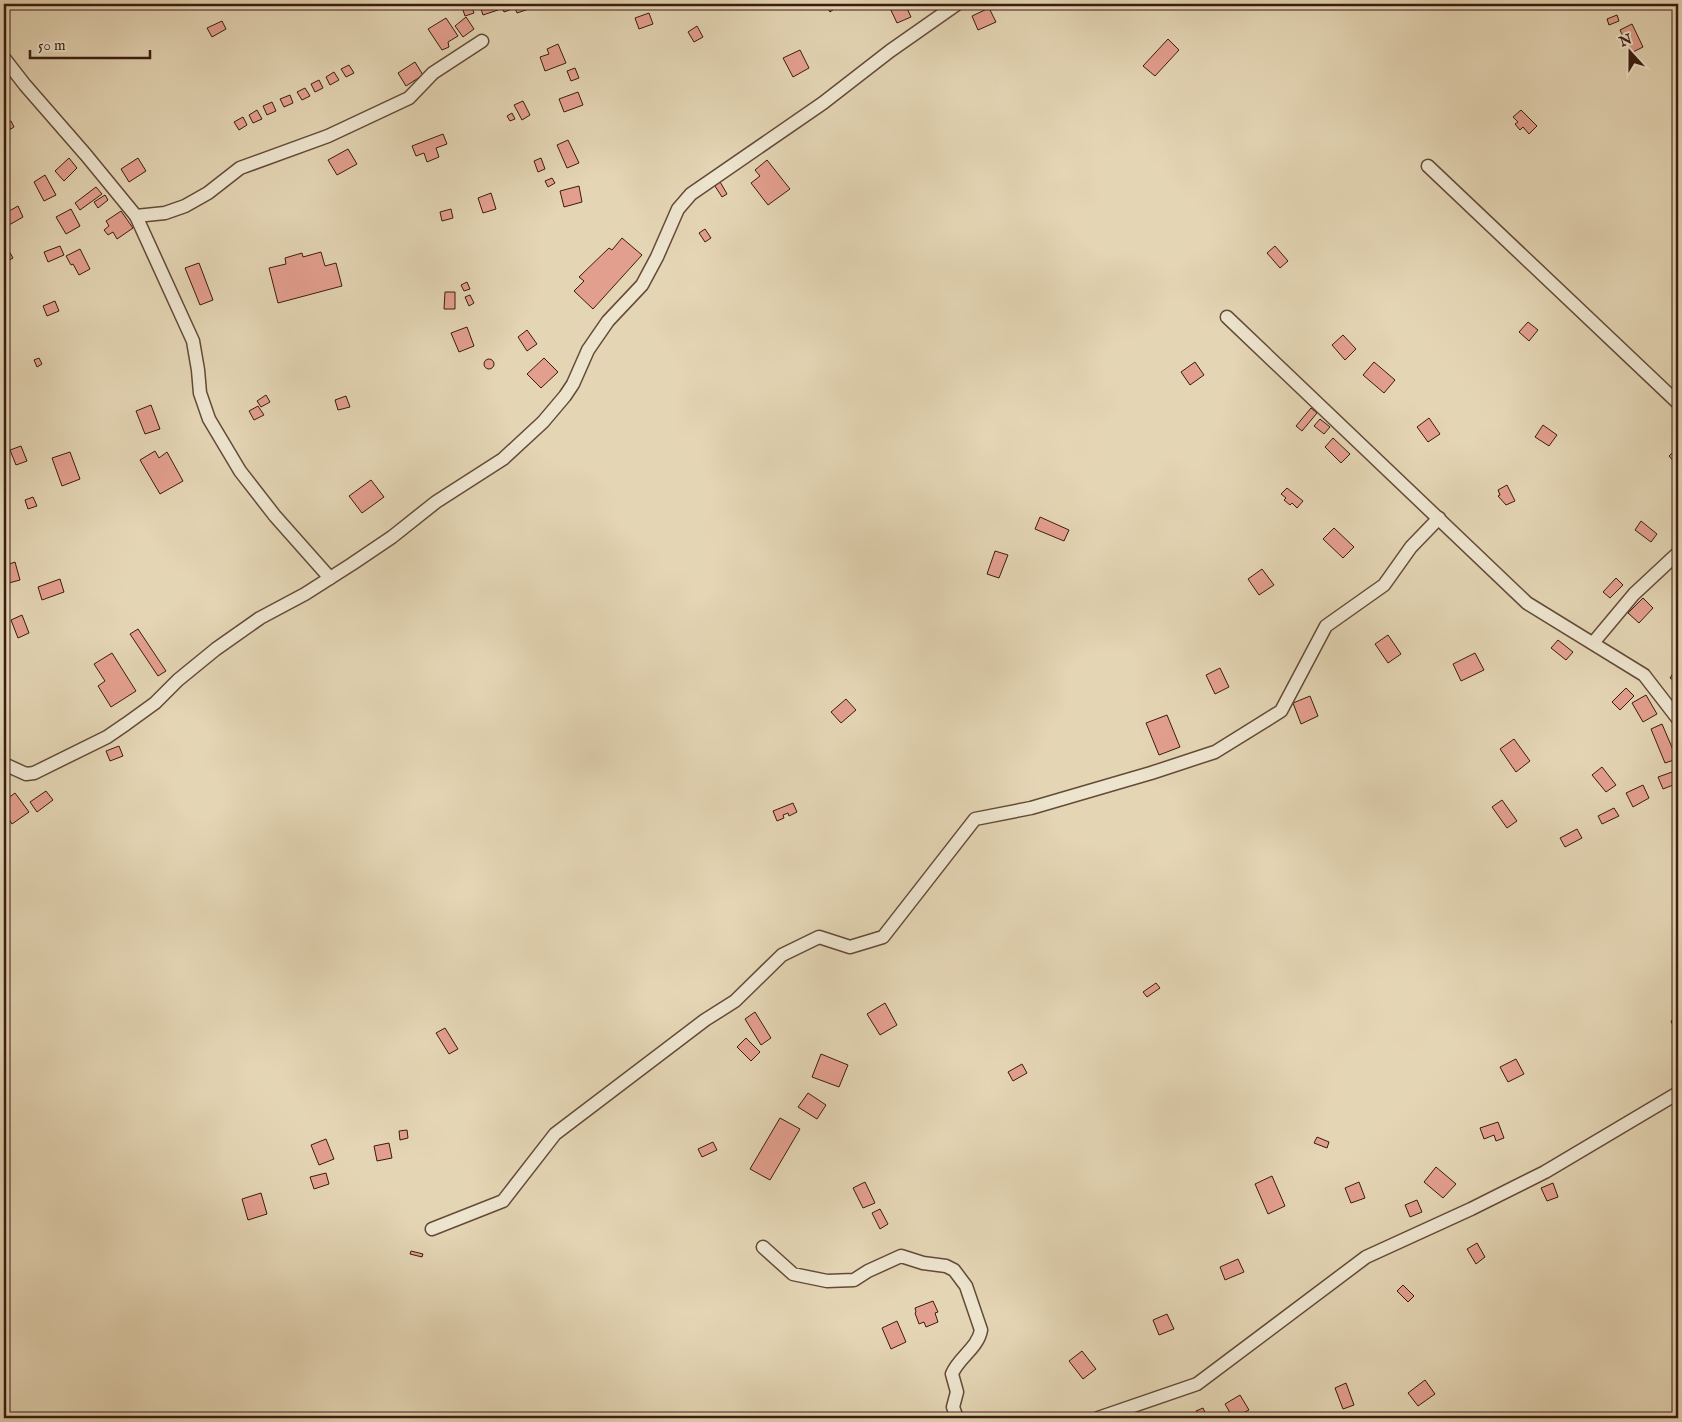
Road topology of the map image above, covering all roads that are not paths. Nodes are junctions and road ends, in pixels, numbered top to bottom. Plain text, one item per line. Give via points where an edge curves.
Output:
1 (957, 4) edge
2 (482, 41) dead end
3 (4, 58) edge
4 (1428, 166) dead end
5 (136, 216) junction
6 (1228, 317) dead end
7 (1678, 403) edge
8 (1439, 518) junction
9 (1678, 553) edge
10 (330, 578) junction
11 (1593, 643) junction
12 (1678, 719) edge
13 (4, 764) edge
14 (1678, 1093) edge
15 (432, 1230) dead end
16 (762, 1247) dead end
17 (957, 1418) edge
18 (1098, 1418) edge

1 - 10 street via 890,50 823,103 691,194 678,209 642,285 608,322 588,350 573,384 543,422 503,459 436,502 392,537
2 - 5 street via 433,73 409,98 328,136 240,168 186,206 165,213
3 - 5 street
4 - 7 street
5 - 10 street via 193,341 200,393 209,419 240,471
6 - 8 street
8 - 11 street via 1526,603
8 - 15 street via 1411,547 1384,585 1326,626 1281,711 1215,752 1031,808 975,819 883,937 850,947 819,937 782,955 736,1001 705,1020 555,1134 503,1201
9 - 11 street via 1634,594
10 - 13 street via 260,618 216,649 155,702 106,738 34,773 26,774
11 - 12 street via 1644,675
14 - 18 street via 1545,1172 1366,1257 1197,1384
16 - 17 street via 793,1274 828,1281 854,1280 901,1256 954,1270 966,1286 981,1330 952,1374 957,1392 953,1407

